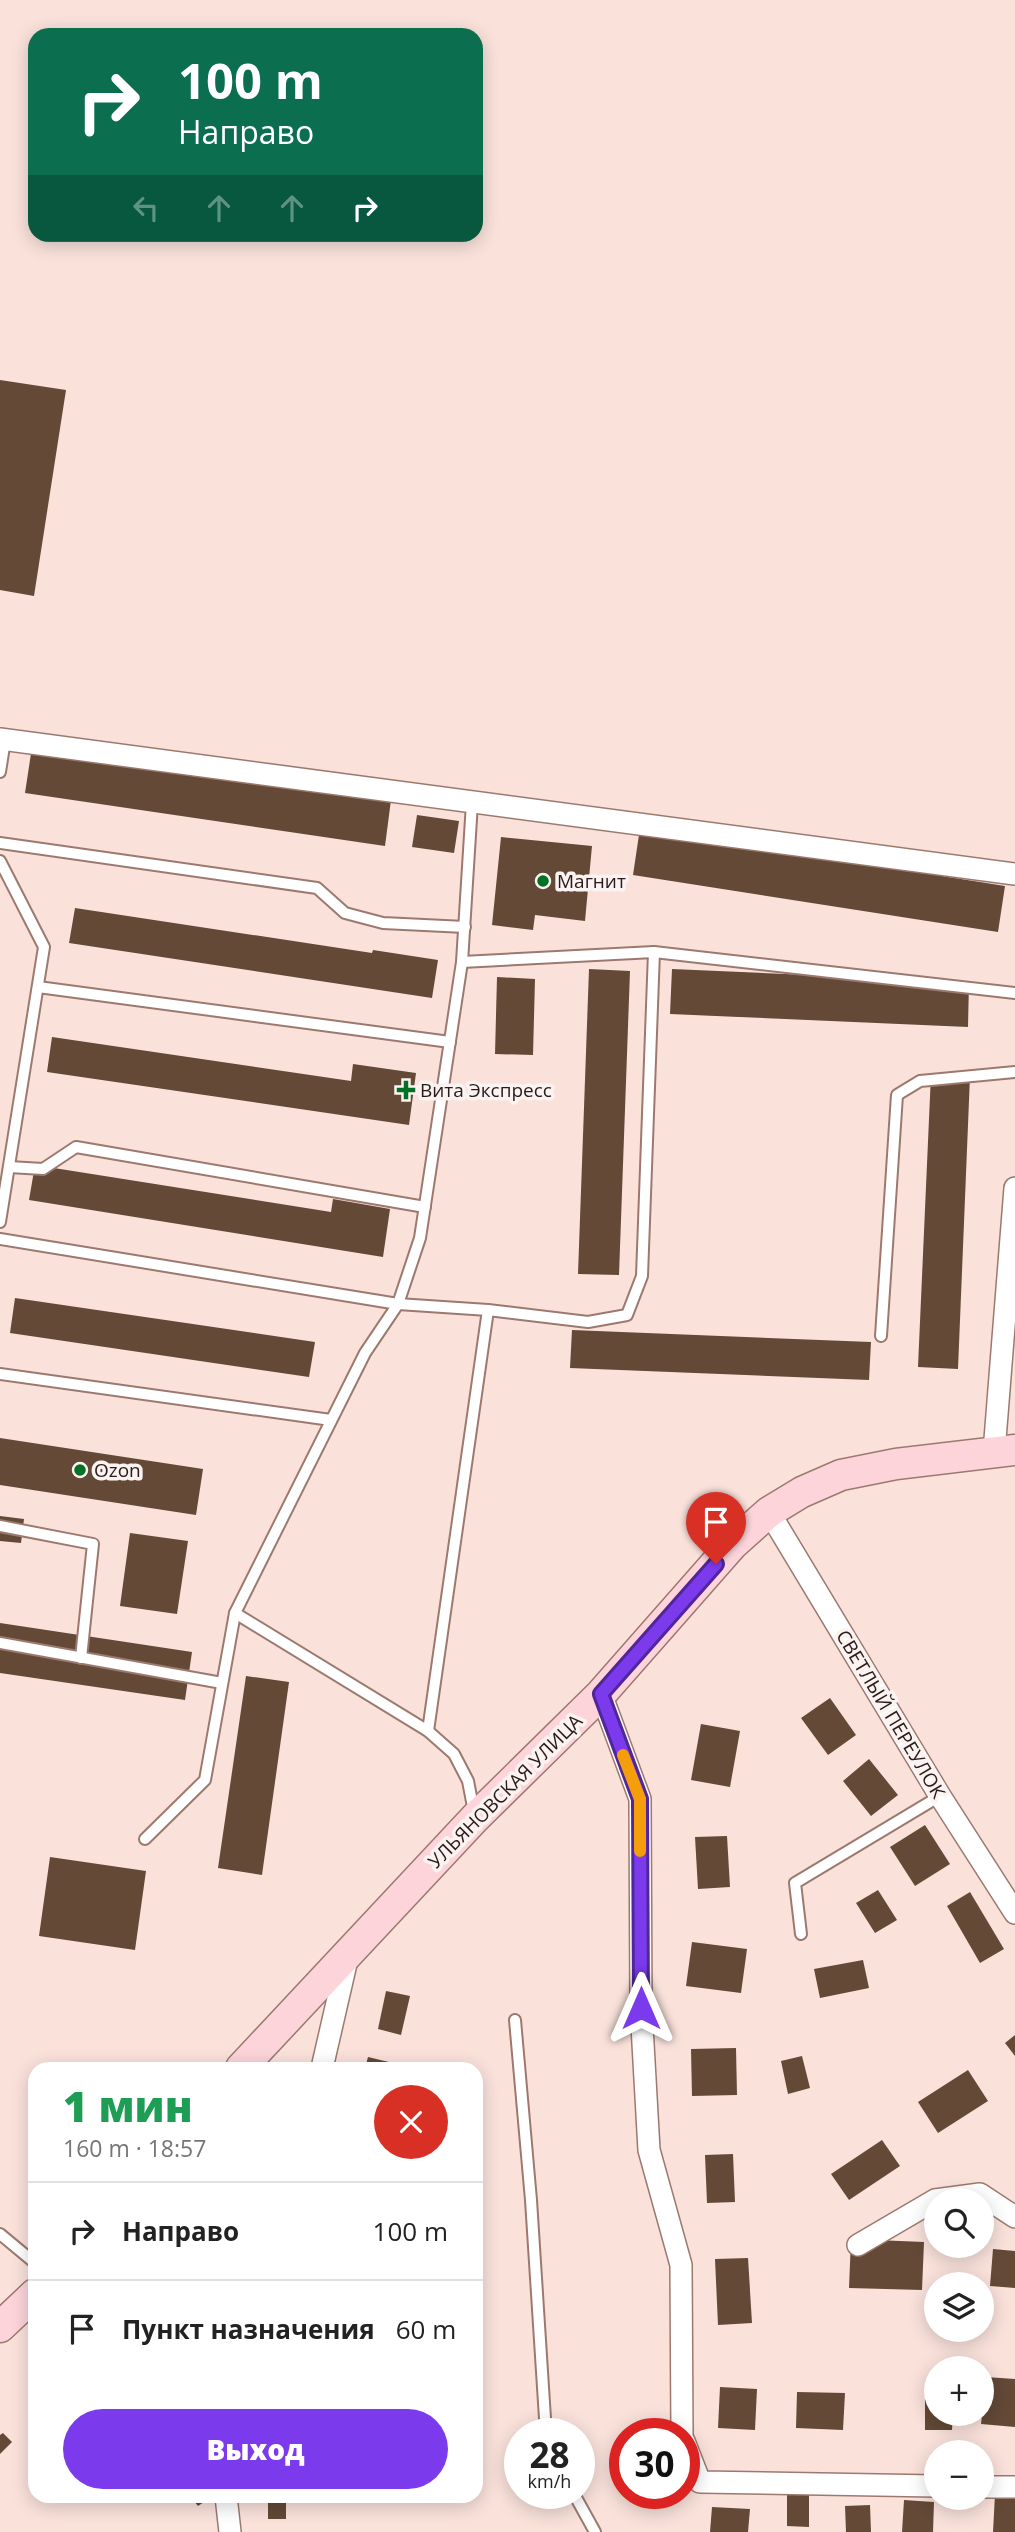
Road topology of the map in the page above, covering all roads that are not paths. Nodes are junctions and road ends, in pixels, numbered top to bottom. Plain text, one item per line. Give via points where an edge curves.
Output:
1 (2, 740) edge
2 (0, 772) edge
3 (472, 803) junction
4 (0, 843) edge
5 (0, 861) edge
6 (1015, 874) edge
7 (465, 928) junction
8 (654, 951) junction
9 (462, 962) junction
10 (38, 987) junction
11 (1015, 993) edge
12 (450, 1042) junction
13 (1015, 1072) edge
14 (9, 1167) junction
15 (1015, 1188) edge
16 (425, 1207) junction
17 (0, 1222) edge
18 (0, 1239) edge
19 (1011, 1286) edge
20 (398, 1304) junction
21 (488, 1310) junction
22 (881, 1335) dead end
23 (0, 1374) edge
24 (331, 1420) junction
25 (1004, 1451) edge
26 (769, 1513) junction
27 (0, 1526) edge
28 (235, 1613) junction
29 (0, 1643) edge
30 (81, 1658) junction
31 (222, 1683) junction
32 (601, 1694) junction
33 (428, 1731) junction
34 (940, 1796) junction
35 (475, 1818) junction
36 (145, 1839) dead end
37 (1015, 1913) edge
38 (801, 1934) dead end
39 (348, 1955) junction
40 (515, 2020) dead end
41 (247, 2062) edge
42 (323, 2062) edge
43 (1015, 2217) edge
44 (0, 2234) edge
45 (858, 2245) dead end
46 (28, 2257) edge
47 (28, 2301) edge
48 (0, 2327) edge
49 (545, 2418) edge
50 (682, 2418) edge
51 (700, 2482) edge
52 (924, 2486) edge
53 (994, 2487) edge
54 (1015, 2487) edge
55 (227, 2503) edge
56 (582, 2509) edge
57 (230, 2532) edge
58 (595, 2532) edge

1 - 2 lane
1 - 3 street
3 - 6 street
3 - 7 lane
4 - 7 lane via 317,887 345,913 383,923
5 - 10 lane via 44,947
7 - 9 lane
8 - 9 lane
8 - 11 lane
8 - 21 lane via 642,1276 627,1315 588,1322
9 - 12 lane
10 - 12 lane
10 - 14 lane
12 - 16 lane
13 - 22 lane via 920,1081 897,1095
14 - 16 lane via 43,1169 76,1147
14 - 17 lane
15 - 19 street
16 - 20 lane
18 - 20 lane
19 - 25 street
20 - 21 lane
20 - 24 lane via 365,1353
21 - 33 lane
23 - 24 lane
24 - 28 lane
25 - 26 street, УЛЬЯНОВСКАЯ УЛИЦА via 841,1475
26 - 32 street, УЛЬЯНОВСКАЯ УЛИЦА via 733,1545
26 - 34 street, СВЕТЛЫЙ ПЕРЕУЛОК
27 - 30 lane via 93,1544
28 - 31 lane
28 - 33 lane
29 - 30 lane
30 - 31 lane
31 - 36 lane via 205,1780
32 - 35 street, УЛЬЯНОВСКАЯ УЛИЦА
32 - 50 street via 640,1799 641,2008 649,2150 681,2265
33 - 35 lane via 454,1754 468,1781
34 - 37 street, СВЕТЛЫЙ ПЕРЕУЛОК
34 - 38 lane via 795,1883
35 - 39 street, УЛЬЯНОВСКАЯ УЛИЦА
39 - 41 street, УЛЬЯНОВСКАЯ УЛИЦА
39 - 42 street
40 - 49 lane
43 - 45 street via 980,2194 935,2200
44 - 46 lane
47 - 48 street
51 - 52 street
53 - 54 street
55 - 57 street
56 - 58 lane

